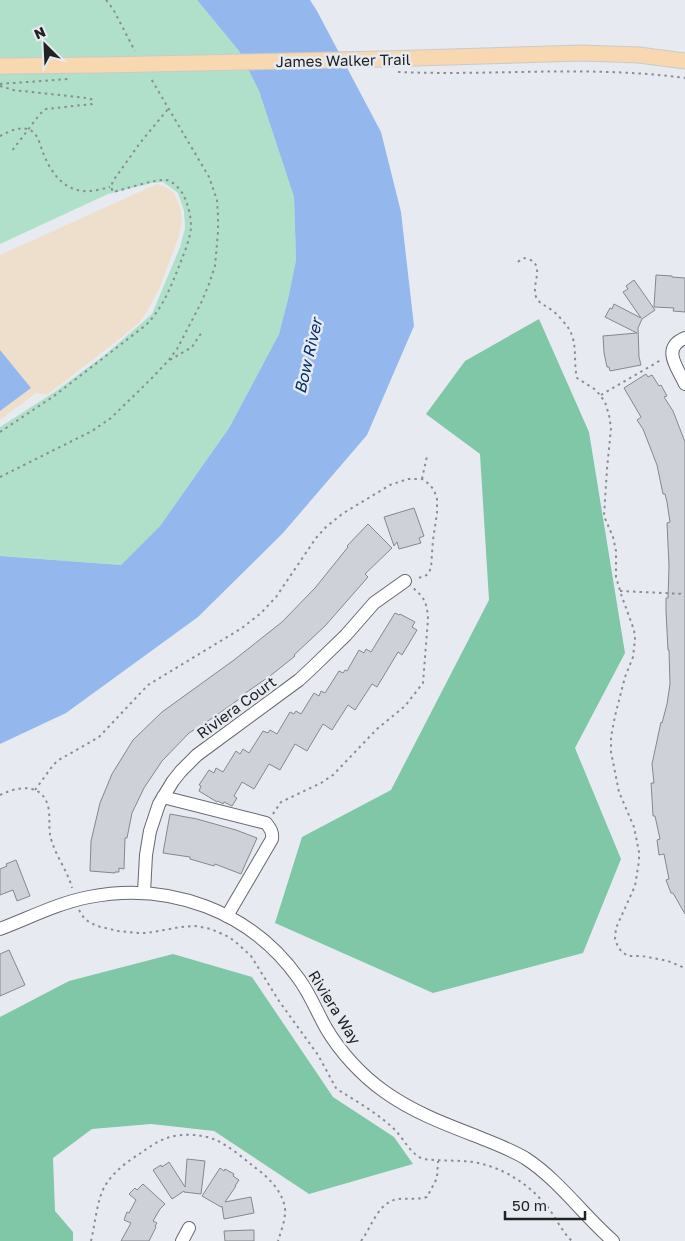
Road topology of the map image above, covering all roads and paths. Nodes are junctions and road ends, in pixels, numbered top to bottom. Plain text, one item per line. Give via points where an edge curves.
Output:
1 (106, 0) edge
2 (135, 52) dead end
3 (685, 61) edge
4 (0, 66) edge
5 (395, 72) dead end
6 (149, 76) dead end
7 (685, 78) edge
8 (73, 79) dead end
9 (0, 85) edge
10 (168, 108) junction
11 (28, 130) junction
12 (0, 136) edge
13 (11, 152) dead end
14 (111, 187) junction
15 (518, 262) dead end
16 (202, 332) dead end
17 (685, 338) edge
18 (672, 354) junction
19 (168, 361) junction
20 (685, 384) edge
21 (601, 395) junction
22 (0, 432) edge
23 (427, 456) dead end
24 (0, 477) edge
25 (422, 479) junction
26 (405, 581) junction
27 (620, 591) junction
28 (685, 594) edge
29 (35, 790) junction
30 (0, 794) edge
31 (163, 797) junction
32 (266, 823) junction
33 (72, 886) dead end
34 (144, 892) junction
35 (227, 916) junction
36 (0, 929) edge
37 (685, 968) edge
38 (438, 1161) dead end
39 (189, 1228) dead end
40 (91, 1241) edge
41 (182, 1241) edge
42 (278, 1241) edge
43 (360, 1241) edge
44 (613, 1241) edge

1 - 2 path
3 - 4 main road, James Walker Trail, bridge via 639,55 582,54
5 - 7 path via 593,71
6 - 10 path
8 - 9 path
9 - 11 path via 14,90 93,101 92,104 46,109
10 - 14 path
10 - 19 path via 209,177 217,200 218,216 215,266 209,284
11 - 12 path via 20,128
11 - 13 path
11 - 14 path via 36,136 50,169 65,184 87,192
14 - 22 path via 113,192 168,180 179,187 185,197 191,228 167,296 146,325 54,396
15 - 21 path via 526,258 535,263 538,274 536,299 554,311 569,329 576,350 577,378
16 - 19 path via 192,347
17 - 18 street via 674,345
18 - 20 street
18 - 21 path
19 - 24 path via 121,408 92,431
21 - 27 path via 611,428 604,516 615,544
23 - 25 path
25 - 26 path via 434,490 437,499 431,568 425,576
25 - 29 path via 408,479 390,486 342,514 316,538 276,597 261,613 148,685 99,737 57,761
26 - 31 street, Riviera Court via 374,603 304,675 197,755
26 - 32 path via 423,597 428,612 423,683 405,706 377,729 333,775 281,802
27 - 28 path
27 - 37 path via 634,630 635,648 615,716 611,752 619,792 634,827 639,861 635,886 616,928 615,939 628,956 658,958
29 - 30 path via 20,787
29 - 33 path via 46,800 50,835
31 - 32 street
31 - 34 street, Riviera Court via 150,831
32 - 35 street via 273,834 272,839
34 - 35 street, Riviera Way via 192,901
34 - 36 street, Riviera Way via 122,892 76,900
35 - 44 street, Riviera Way via 270,945 284,961 312,1000 338,1046 368,1079 428,1117 506,1148 525,1159 562,1189
38 - 43 path via 437,1178 427,1197 400,1198 387,1203
39 - 41 street
40 - 42 path via 101,1192 111,1177 133,1158 167,1138 196,1135 218,1141 243,1157 276,1188 285,1209

